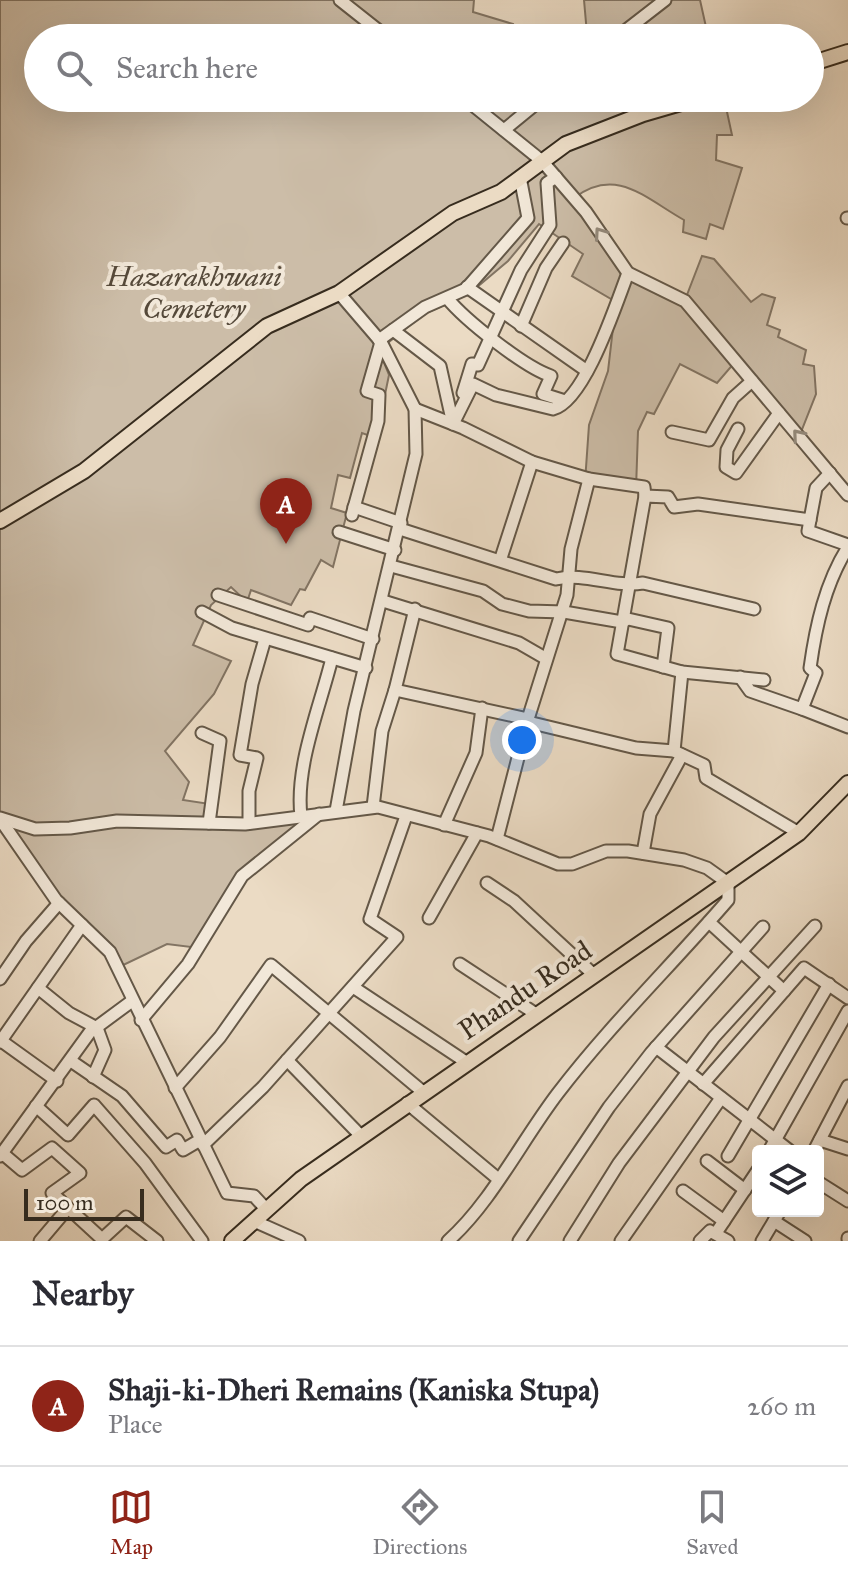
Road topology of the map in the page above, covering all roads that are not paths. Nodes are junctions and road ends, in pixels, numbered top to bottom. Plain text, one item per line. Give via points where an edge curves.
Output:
1 (340, 0) edge
2 (665, 0) edge
3 (370, 24) edge
4 (634, 24) edge
5 (848, 52) edge
6 (824, 60) edge
7 (482, 112) edge
8 (526, 112) edge
9 (650, 112) edge
10 (504, 130) junction
11 (542, 161) junction
12 (520, 177) junction
13 (556, 177) junction
14 (563, 243) dead end
15 (628, 273) junction
16 (467, 287) junction
17 (339, 293) junction
18 (447, 298) junction
19 (502, 314) junction
20 (521, 326) junction
21 (393, 330) junction
22 (493, 337) junction
23 (380, 341) junction
24 (587, 371) junction
25 (752, 381) junction
26 (565, 401) junction
27 (415, 409) junction
28 (779, 413) junction
29 (453, 424) junction
30 (738, 429) dead end
31 (672, 432) dead end
32 (532, 462) junction
33 (830, 473) junction
34 (589, 479) junction
35 (848, 495) edge
36 (645, 496) junction
37 (810, 520) junction
38 (0, 521) edge
39 (400, 526) junction
40 (339, 532) dead end
41 (848, 546) edge
42 (395, 550) junction
43 (501, 558) junction
44 (391, 566) junction
45 (568, 576) junction
46 (630, 585) junction
47 (218, 595) dead end
48 (383, 601) junction
49 (415, 609) junction
50 (754, 609) dead end
51 (202, 612) dead end
52 (562, 612) junction
53 (622, 622) junction
54 (265, 639) junction
55 (373, 639) junction
56 (332, 658) junction
57 (545, 658) junction
58 (663, 667) junction
59 (366, 668) junction
60 (682, 672) junction
61 (740, 677) junction
62 (764, 680) dead end
63 (395, 690) junction
64 (482, 708) junction
65 (802, 709) junction
66 (528, 720) junction
67 (848, 727) edge
68 (202, 733) dead end
69 (678, 753) junction
70 (848, 783) edge
71 (373, 807) junction
72 (336, 811) junction
73 (320, 814) junction
74 (301, 816) junction
75 (406, 816) junction
76 (0, 819) edge
77 (209, 823) junction
78 (249, 823) junction
79 (444, 825) junction
80 (477, 833) junction
81 (799, 833) junction
82 (497, 839) junction
83 (643, 853) junction
84 (487, 883) dead end
85 (728, 883) junction
86 (59, 903) junction
87 (429, 918) dead end
88 (709, 922) junction
89 (82, 925) junction
90 (815, 926) dead end
91 (763, 927) dead end
92 (741, 952) junction
93 (460, 964) dead end
94 (594, 975) junction
95 (770, 978) junction
96 (0, 979) edge
97 (829, 984) junction
98 (353, 987) junction
99 (38, 988) junction
100 (784, 991) junction
101 (848, 998) edge
102 (132, 1001) junction
103 (848, 1011) edge
104 (330, 1012) junction
105 (536, 1014) junction
106 (141, 1020) junction
107 (97, 1028) junction
108 (0, 1041) edge
109 (656, 1047) junction
110 (287, 1060) junction
111 (71, 1061) junction
112 (466, 1062) junction
113 (689, 1073) junction
114 (93, 1077) junction
115 (57, 1081) junction
116 (703, 1084) junction
117 (848, 1086) edge
118 (175, 1088) junction
119 (423, 1092) junction
120 (721, 1098) junction
121 (407, 1103) junction
122 (36, 1106) junction
123 (843, 1109) edge
124 (749, 1120) junction
125 (361, 1136) junction
126 (202, 1142) junction
127 (771, 1145) edge
128 (773, 1145) edge
129 (817, 1145) edge
130 (824, 1146) edge
131 (848, 1151) edge
132 (1, 1155) edge
133 (728, 1156) dead end
134 (707, 1161) dead end
135 (497, 1178) junction
136 (752, 1179) edge
137 (824, 1186) edge
138 (745, 1190) junction
139 (683, 1191) dead end
140 (848, 1201) edge
141 (68, 1208) junction
142 (267, 1210) junction
143 (776, 1217) edge
144 (778, 1217) edge
145 (254, 1221) junction
146 (724, 1221) junction
147 (716, 1233) junction
148 (40, 1241) edge
149 (157, 1241) edge
150 (202, 1241) edge
151 (232, 1241) edge
152 (299, 1241) edge
153 (448, 1241) edge
154 (519, 1241) edge
155 (570, 1241) edge
156 (621, 1241) edge
157 (700, 1241) edge
158 (728, 1241) edge
159 (762, 1241) edge
160 (805, 1241) edge

1 - 3 street
2 - 4 street
5 - 6 main road
7 - 10 street
8 - 10 street
9 - 11 main road via 566,144
10 - 11 street
11 - 12 main road
11 - 13 street
12 - 16 street via 528,218
12 - 17 main road via 501,192 453,213
15 -> 13 street
13 - 19 street via 547,183 550,225 521,270
14 - 20 street
15 - 24 street
15 - 25 street via 685,301
16 - 18 street
16 - 19 street
17 - 23 street
17 - 38 main road via 267,326 84,471
18 - 21 street
18 - 22 street via 463,317
19 - 20 street
19 - 22 street
20 - 24 street
21 - 23 street
21 - 29 street via 440,366
22 - 26 street via 534,370 551,376 543,394
22 - 29 street via 478,365 472,364
23 - 27 street
23 - 39 street via 367,391 379,395 378,421 353,511
24 - 26 street
25 - 28 street
25 - 31 street via 733,398 709,440
26 - 29 street via 553,409 473,384
27 - 29 street
27 - 39 street via 416,454
28 - 30 street via 736,473 726,467 727,450
33 -> 28 street
29 - 32 street
32 - 34 street
32 - 43 street
33 - 35 street
33 - 37 street via 816,488
34 - 36 street via 644,487
34 - 45 street
36 - 37 street via 668,497 674,507 698,504
36 - 46 street
37 - 41 street via 808,531
39 - 42 street
39 - 43 street
40 - 42 street
41 - 65 street via 835,567 818,619 810,668 816,673
42 - 44 street
43 - 45 street via 556,579
44 - 48 street
44 - 52 street via 483,591 502,604
45 - 46 street
45 - 52 street
46 - 50 street via 643,583
46 - 53 street
47 - 55 street via 308,625 310,618
48 - 49 street
48 - 55 street
49 - 57 street via 519,643
49 - 63 street
51 - 54 street
52 - 53 street
52 - 57 street
53 - 58 street via 617,654
53 - 58 street via 668,628
54 - 56 street
54 - 78 street via 240,755 257,758
55 - 59 street
56 - 59 street
56 - 74 street via 307,759
57 - 66 street
58 - 60 street
59 - 72 street
60 - 61 street
60 - 69 street
61 - 62 street
61 - 65 street via 750,691
63 - 64 street
63 - 71 street via 382,731
64 - 66 street
64 - 79 street via 476,753
65 - 67 street
66 - 69 street via 636,748
66 - 82 street
68 - 77 street via 220,741
69 - 81 street via 704,765 706,778
69 - 83 street via 650,814
70 - 81 main road, Phandu Road
71 - 72 street
71 - 75 street
72 - 73 street
73 - 74 street
73 - 106 street via 242,876 188,964
74 - 78 street
75 - 79 street
75 - 98 street via 370,919 397,937
76 - 77 street via 35,829 117,821
76 - 86 street
77 - 78 street
79 - 80 street
80 - 82 street
80 - 87 street
81 - 85 main road, Phandu Road
82 - 83 street via 558,864 606,851
83 - 85 street via 707,868
84 - 94 street
85 - 88 street via 728,900
85 - 94 main road, Phandu Road
86 - 89 street
86 - 96 street
88 - 92 street
88 - 135 street via 591,1052
89 - 99 street
89 - 102 street via 110,952
90 - 95 street
91 - 92 street
92 - 95 street
92 - 109 street
93 - 105 street
94 - 105 main road, Phandu Road
95 - 100 street
95 - 113 street via 714,1037
97 - 100 street via 806,967
97 - 101 street
97 - 124 street
98 - 104 street
98 - 112 street
99 - 107 street
99 - 108 street
100 - 116 street
102 - 106 street
102 - 107 street
103 - 128 street
104 - 110 street
104 - 118 street via 271,965 220,1037
104 - 119 street
105 - 112 main road, Phandu Road
106 - 118 street
107 - 111 street
107 - 114 street via 105,1050
108 - 115 street
109 - 113 street
109 - 154 street
110 - 125 street
110 - 126 street
111 - 114 street
111 - 115 street
112 - 119 main road, Phandu Road
113 - 116 street
113 - 155 street via 619,1163
114 - 126 street via 137,1110 166,1147 177,1140 183,1150
115 - 122 street
116 - 120 street
117 - 123 street
118 - 126 street
119 - 121 main road, Phandu Road
120 - 124 street
120 - 156 street
121 - 125 main road, Phandu Road
121 - 135 street
122 - 132 street
122 - 150 street via 68,1135 94,1105
123 - 129 street
124 - 127 street
124 - 133 street
125 - 142 main road, Phandu Road
126 - 142 street via 227,1193 254,1196
130 - 131 street
132 - 141 street via 22,1170 52,1148 80,1173 52,1193
134 - 138 street
135 - 153 street via 464,1227
136 - 138 street
137 - 140 street
138 - 146 street
139 - 146 street
141 - 148 street
141 - 149 street via 102,1239 126,1217
142 - 145 main road, Phandu Road
143 - 159 street
144 - 160 street
145 - 151 main road, Phandu Road
145 - 152 street
146 - 147 street
147 - 157 street via 705,1233
147 - 158 street

